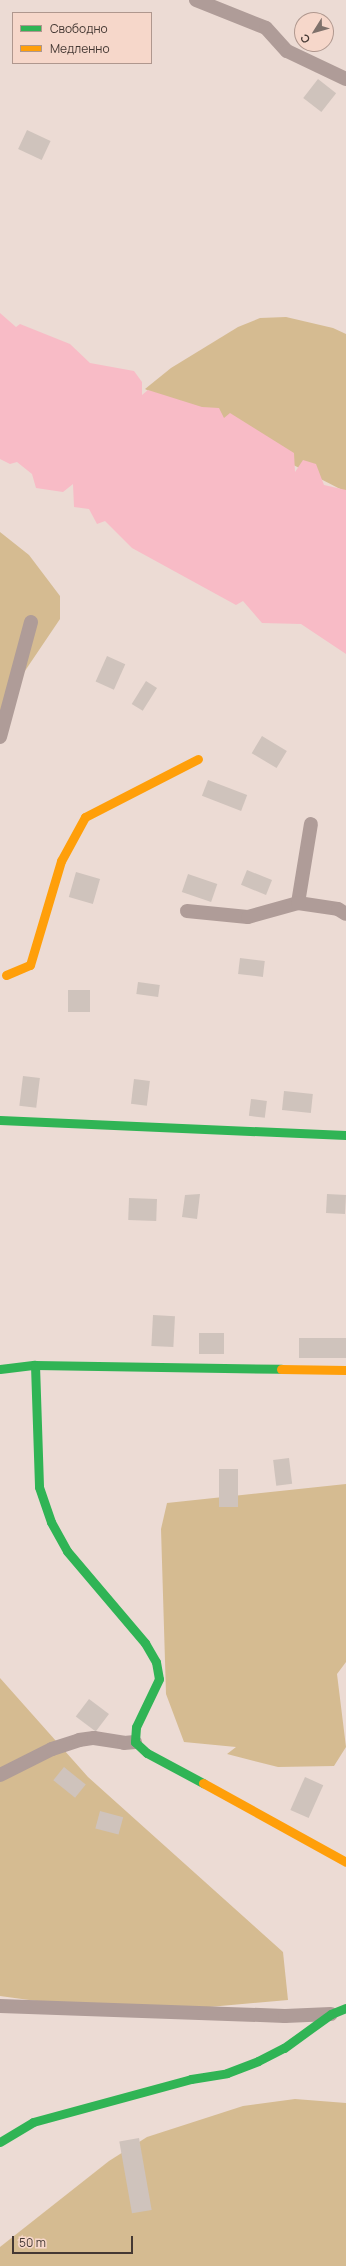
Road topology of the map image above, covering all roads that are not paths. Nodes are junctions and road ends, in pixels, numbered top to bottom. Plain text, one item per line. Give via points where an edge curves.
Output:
1 (196, 0) edge
2 (346, 79) edge
3 (31, 622) dead end
4 (0, 737) edge
5 (198, 759) dead end
6 (311, 824) dead end
7 (298, 903) junction
8 (187, 911) dead end
9 (346, 914) edge
10 (7, 975) edge
11 (0, 1120) edge
12 (346, 1136) edge
13 (35, 1365) junction
14 (0, 1369) edge
15 (346, 1370) edge
16 (135, 1742) junction
17 (0, 1775) edge
18 (346, 1862) edge
19 (0, 2006) edge
20 (346, 2008) edge
21 (332, 2014) junction
22 (0, 2142) edge

1 - 2 street via 266,28 286,51
3 - 4 street
5 - 10 street via 85,817 61,861 30,965
6 - 7 street
7 - 8 street via 248,917
7 - 9 street via 338,909
11 - 12 street
13 - 14 street
13 - 15 street
13 - 16 street via 39,1487 51,1522 67,1551 145,1643 156,1662 159,1679 136,1727
16 - 17 street via 124,1743 94,1738 79,1740 52,1749
16 - 18 street via 147,1753
19 - 21 street via 285,2016
20 - 21 street
21 - 22 street via 284,2048 227,2073 191,2079 33,2122

